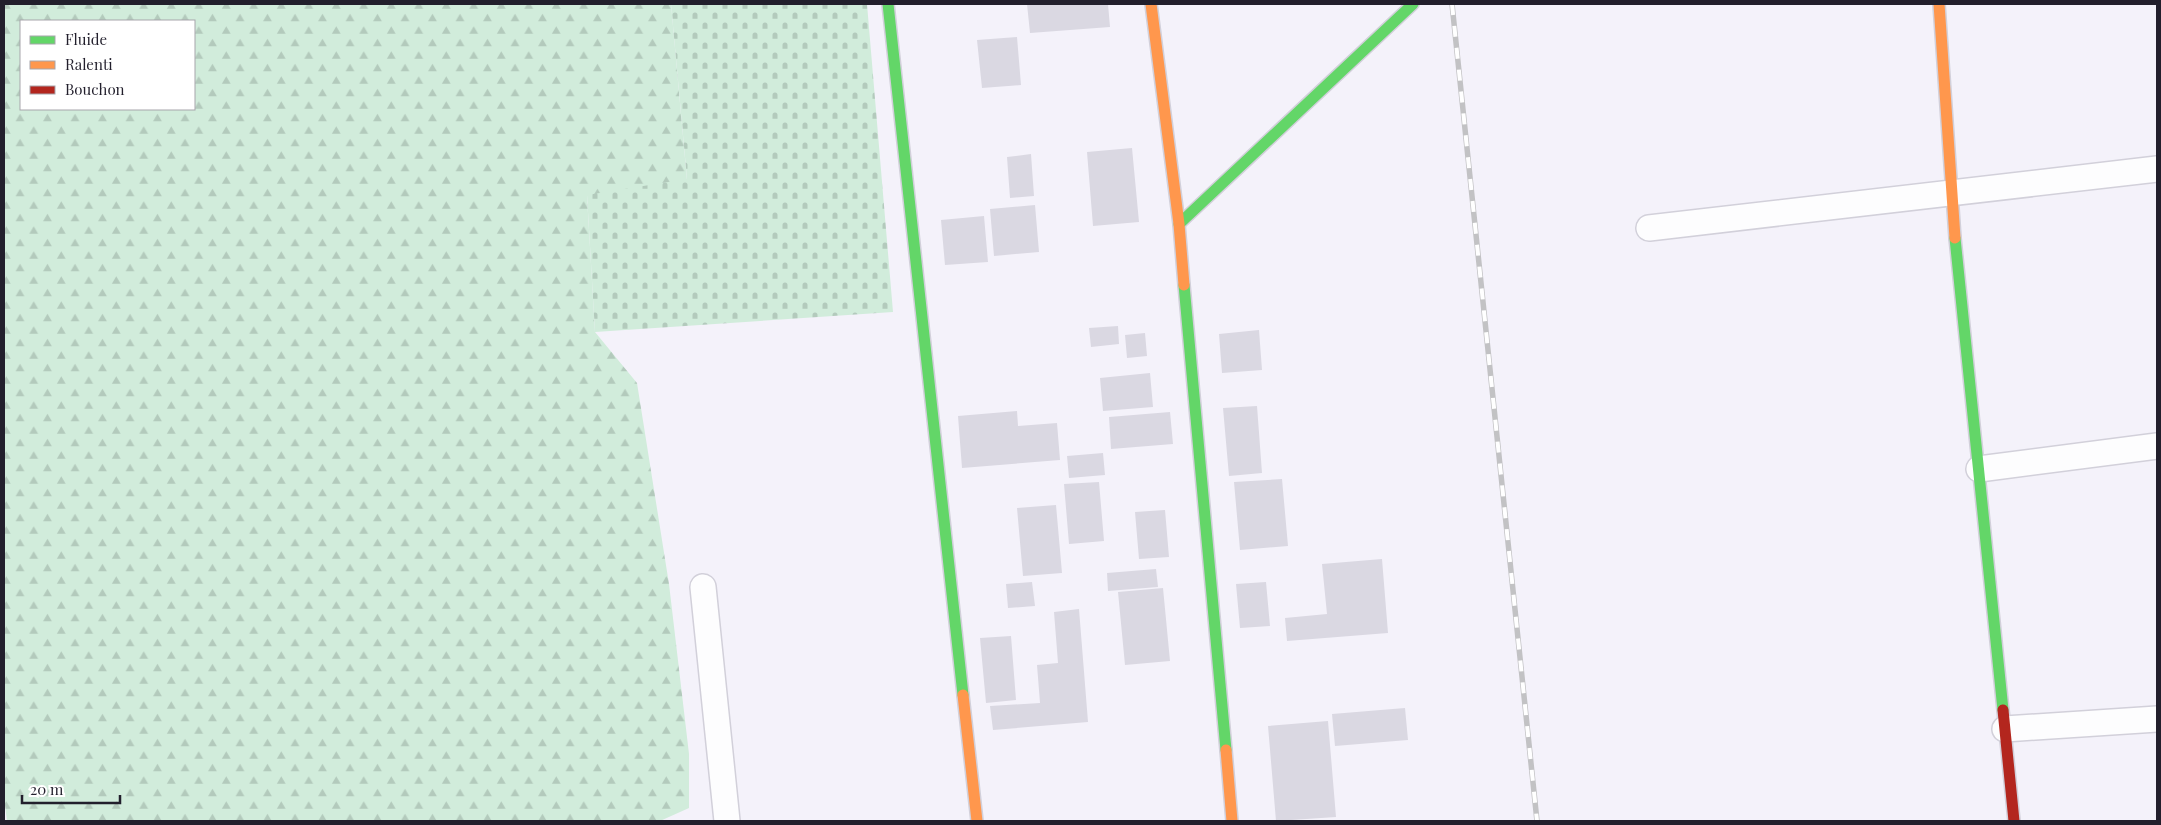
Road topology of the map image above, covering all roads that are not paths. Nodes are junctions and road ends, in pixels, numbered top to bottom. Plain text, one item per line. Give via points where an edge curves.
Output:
1 (888, 4) edge
2 (1151, 4) edge
3 (1413, 4) edge
4 (1939, 4) edge
5 (2157, 169) edge
6 (1951, 194) junction
7 (1179, 224) junction
8 (1649, 228) dead end
9 (2157, 446) edge
10 (1979, 469) junction
11 (703, 587) dead end
12 (2157, 719) edge
13 (2005, 730) junction
14 (727, 821) edge
15 (978, 821) edge
16 (1232, 821) edge
17 (2014, 821) edge

1 - 15 street
2 - 7 street
3 - 7 street
4 - 6 street
5 - 6 street
6 - 8 street
6 - 10 street
7 - 16 street
9 - 10 street
10 - 13 street
11 - 14 street
12 - 13 street
13 - 17 street

